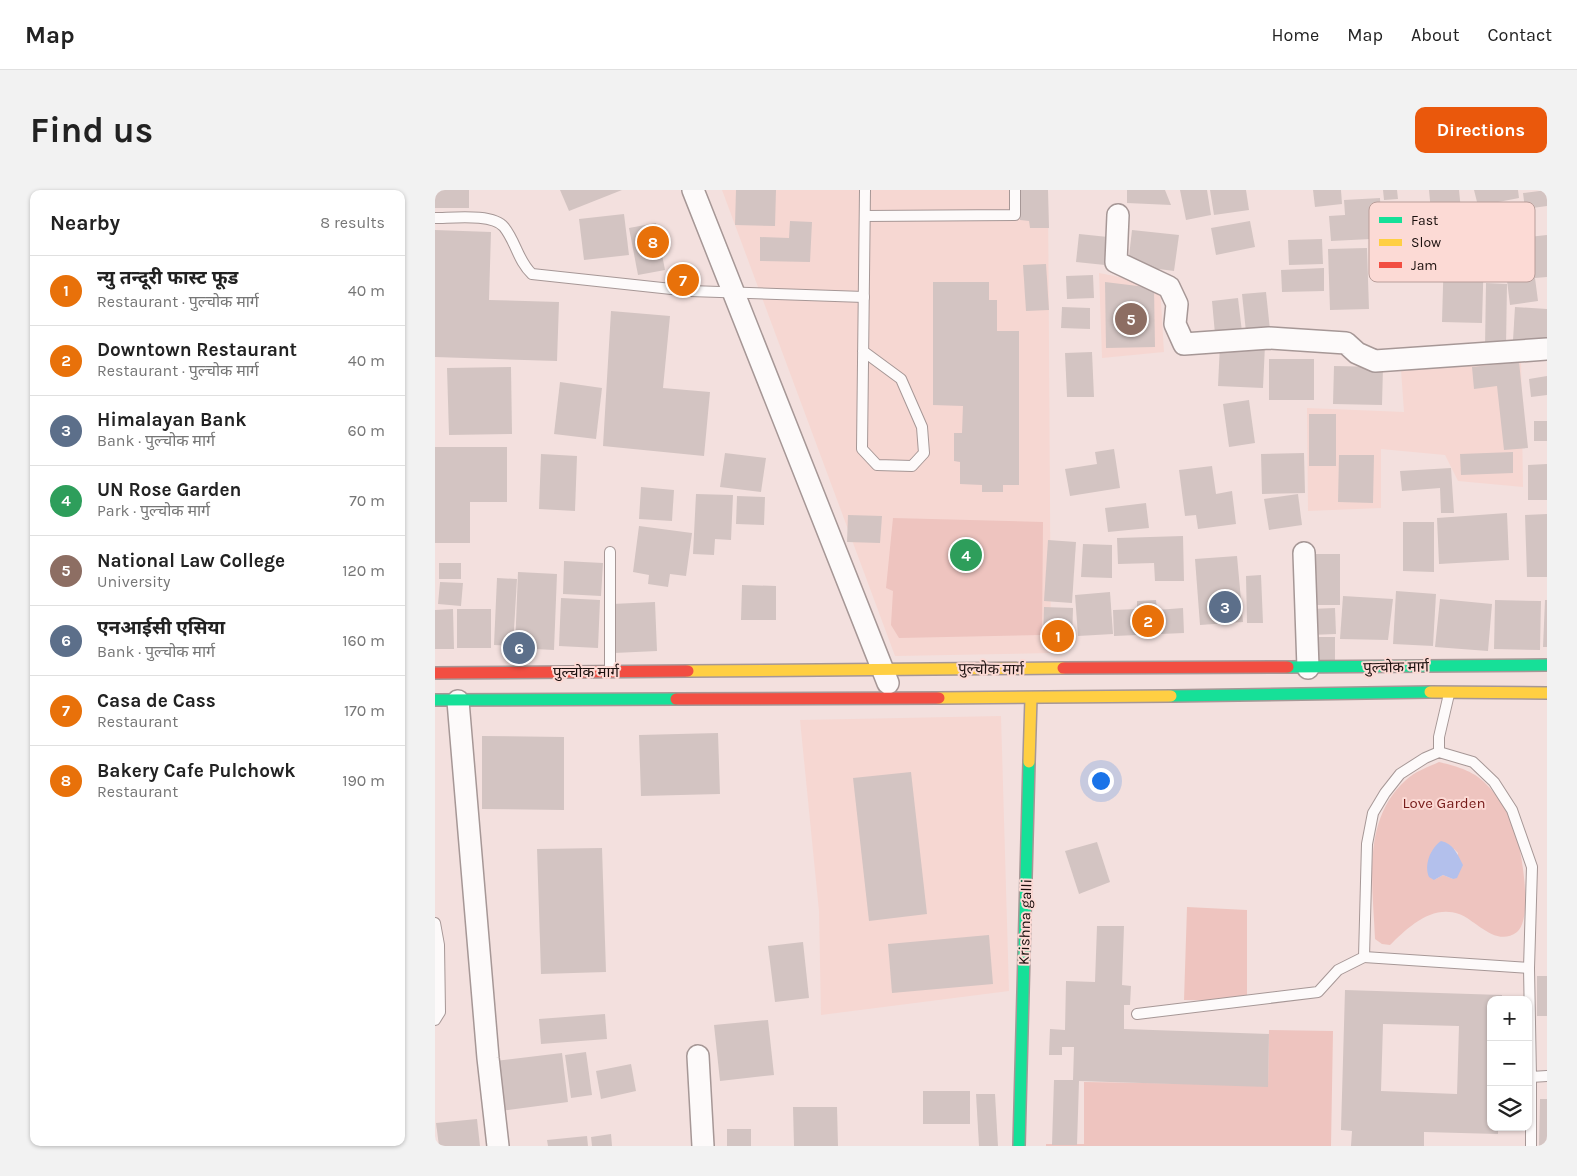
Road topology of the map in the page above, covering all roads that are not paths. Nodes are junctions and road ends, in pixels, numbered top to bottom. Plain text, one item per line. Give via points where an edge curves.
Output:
1 (693, 190) edge
2 (865, 190) edge
3 (1015, 190) edge
4 (1118, 215) dead end
5 (865, 216) junction
6 (435, 218) edge
7 (734, 294) junction
8 (864, 297) junction
9 (1547, 349) edge
10 (863, 351) junction
11 (610, 552) dead end
12 (1304, 553) dead end
13 (1547, 666) edge
14 (883, 668) junction
15 (1308, 668) junction
16 (610, 672) junction
17 (435, 673) edge
18 (1449, 692) junction
19 (1547, 694) edge
20 (894, 698) junction
21 (1031, 698) junction
22 (435, 700) edge
23 (458, 701) junction
24 (1439, 752) junction
25 (435, 923) edge
26 (1364, 956) junction
27 (1529, 968) junction
28 (1137, 1014) dead end
29 (435, 1020) edge
30 (1530, 1041) edge
31 (698, 1056) dead end
32 (1547, 1076) edge
33 (1532, 1077) edge
34 (1531, 1086) edge
35 (498, 1146) edge
36 (703, 1146) edge
37 (1019, 1146) edge
38 (1531, 1146) edge

1 - 7 street
2 - 5 lane
3 - 5 lane via 1015,214
4 - 9 street via 1117,262 1169,287 1177,304 1175,324 1184,344 1269,338 1345,343 1375,361
5 - 8 lane
6 - 7 lane via 495,220 504,226 520,260 532,274
7 - 8 lane
7 - 14 street
8 - 10 lane
10 - 10 lane via 862,449 877,465 912,466 924,453 919,419 901,380
11 - 16 lane
12 - 15 street
13 - 15 main road, पुल्चोक मार्ग
14 - 15 main road, पुल्चोक मार्ग
14 - 16 main road, पुल्चोक मार्ग
14 - 20 street
16 - 17 main road, पुल्चोक मार्ग
18 - 19 main road, पुल्चोक मार्ग
18 - 21 main road, पुल्चोक मार्ग
18 - 24 lane
20 - 21 main road, पुल्चोक मार्ग
20 - 23 main road, पुल्चोक मार्ग
21 - 37 main road, Krishna galli
22 - 23 main road, पुल्चोक मार्ग
23 - 35 street
24 - 26 lane via 1400,774 1373,813 1367,844
24 - 27 lane via 1473,762 1494,782 1513,810 1532,867
25 - 29 lane via 439,945 440,1012
26 - 27 lane
26 - 28 lane via 1338,970 1318,992
27 - 30 lane
31 - 36 street
32 - 33 lane
34 - 38 lane

